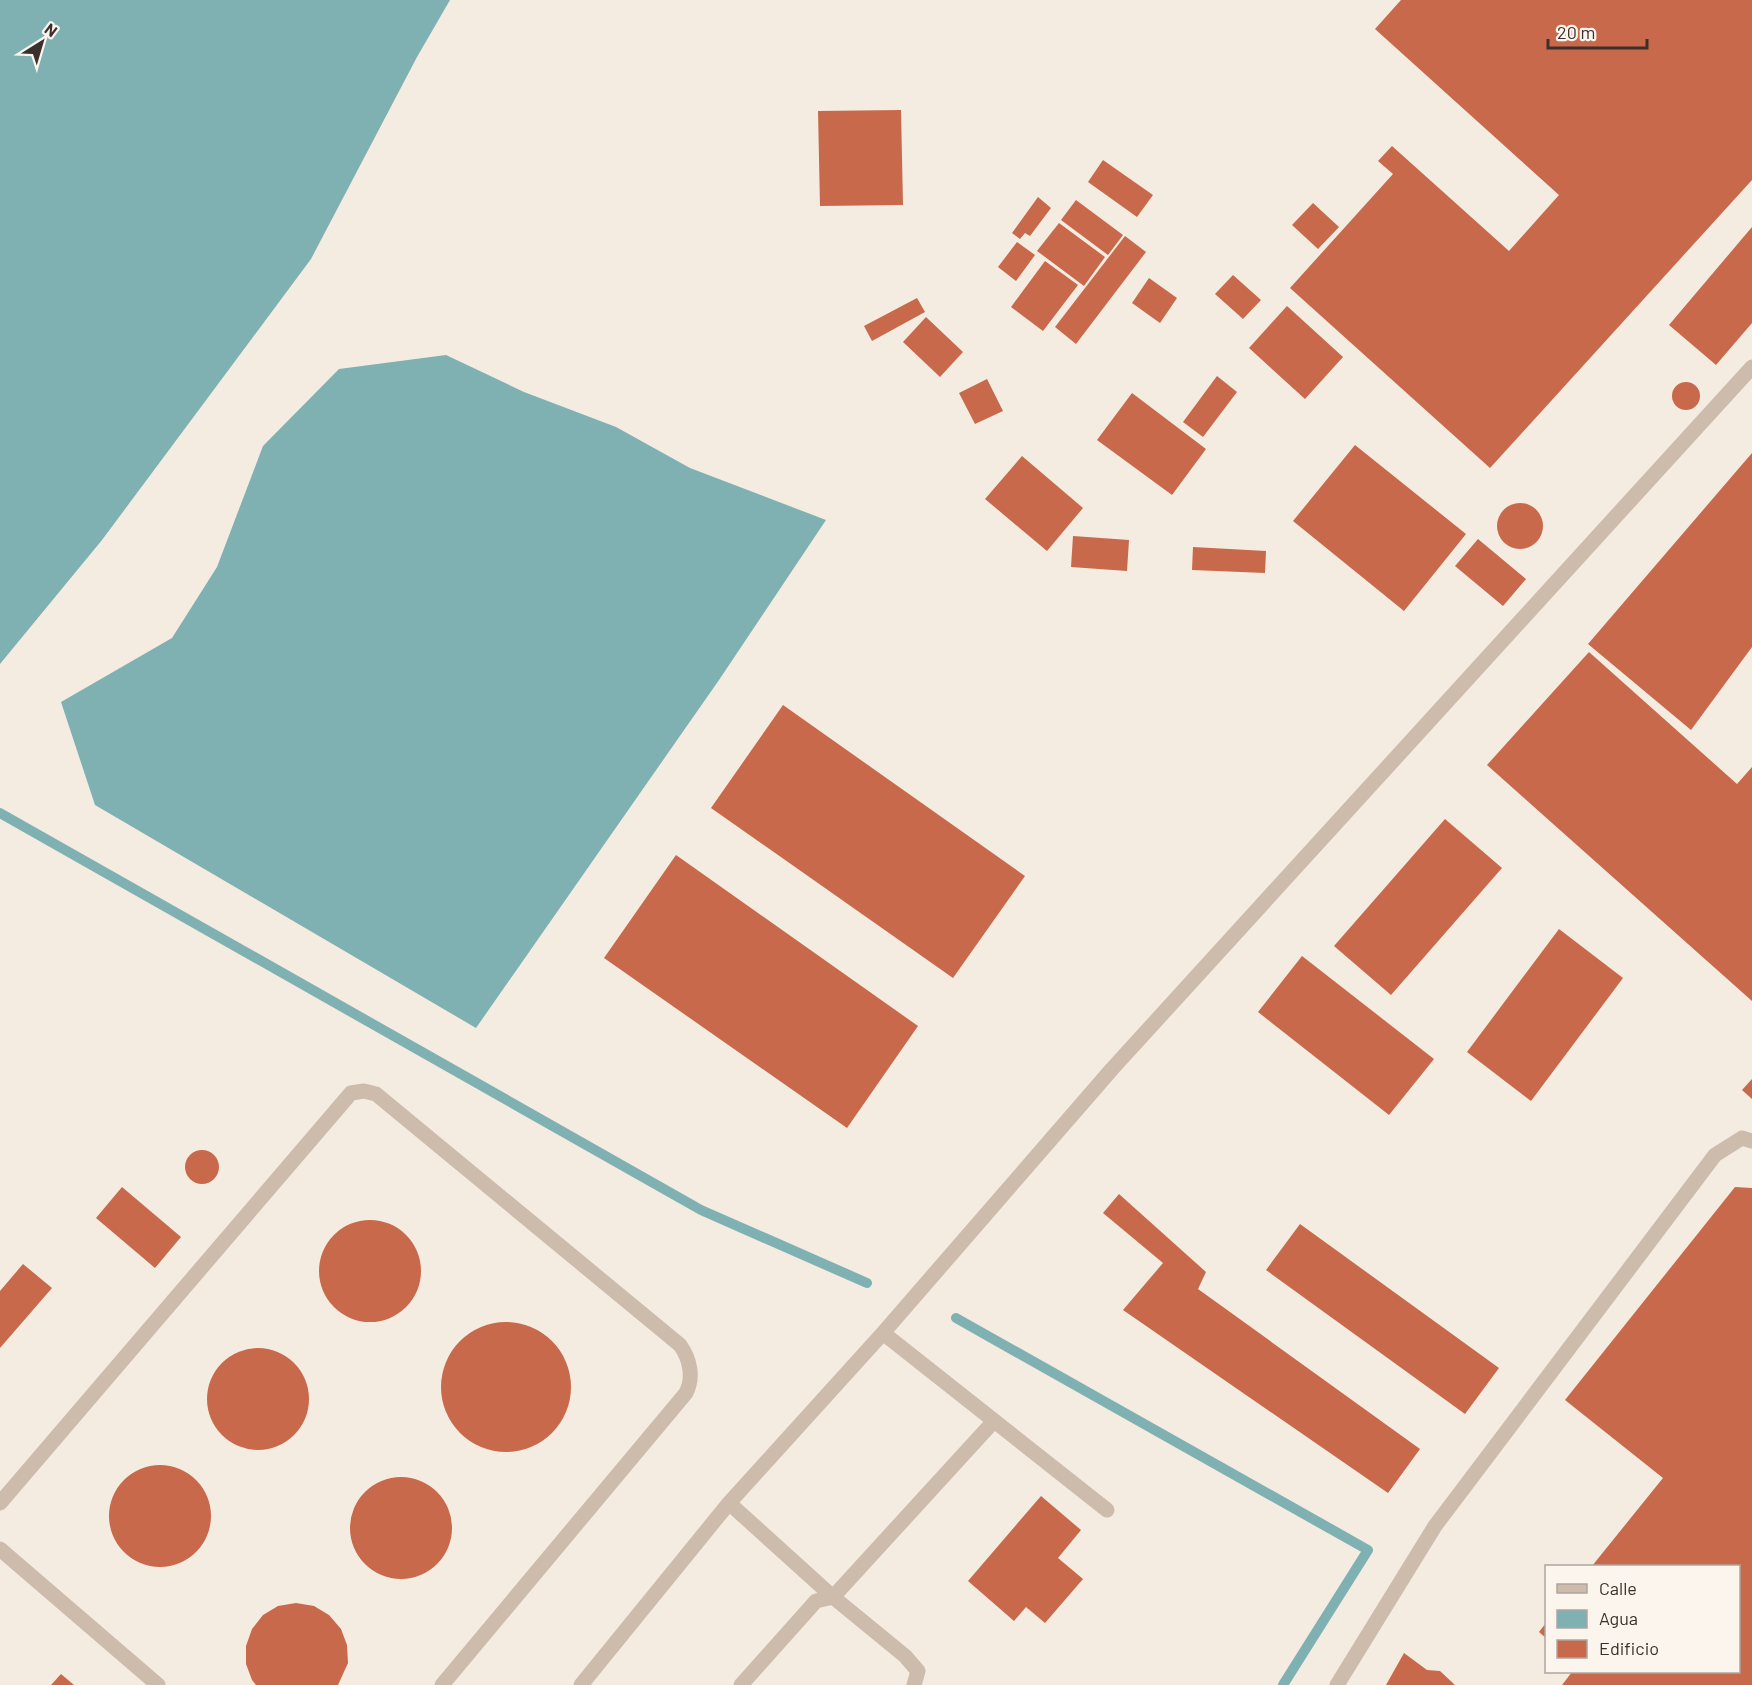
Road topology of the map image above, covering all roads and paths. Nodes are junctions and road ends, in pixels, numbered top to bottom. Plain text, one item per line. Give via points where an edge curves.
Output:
1 (1752, 367) edge
2 (1752, 1141) edge
3 (883, 1334) junction
4 (994, 1421) junction
5 (0, 1503) edge
6 (729, 1503) junction
7 (1107, 1510) dead end
8 (0, 1548) edge
9 (833, 1597) junction
10 (158, 1685) edge
11 (442, 1685) edge
12 (581, 1685) edge
13 (741, 1685) edge
14 (914, 1685) edge
15 (1337, 1685) edge

1 - 3 street via 1112,1069
2 - 15 street via 1742,1138 1715,1155 1435,1526
3 - 4 street
3 - 6 street
4 - 7 street
4 - 9 street
5 - 11 street via 351,1093 376,1094 680,1345 690,1367 686,1394
6 - 9 street
6 - 12 street
8 - 10 street
9 - 13 street via 816,1601
9 - 14 street via 905,1656 918,1671

